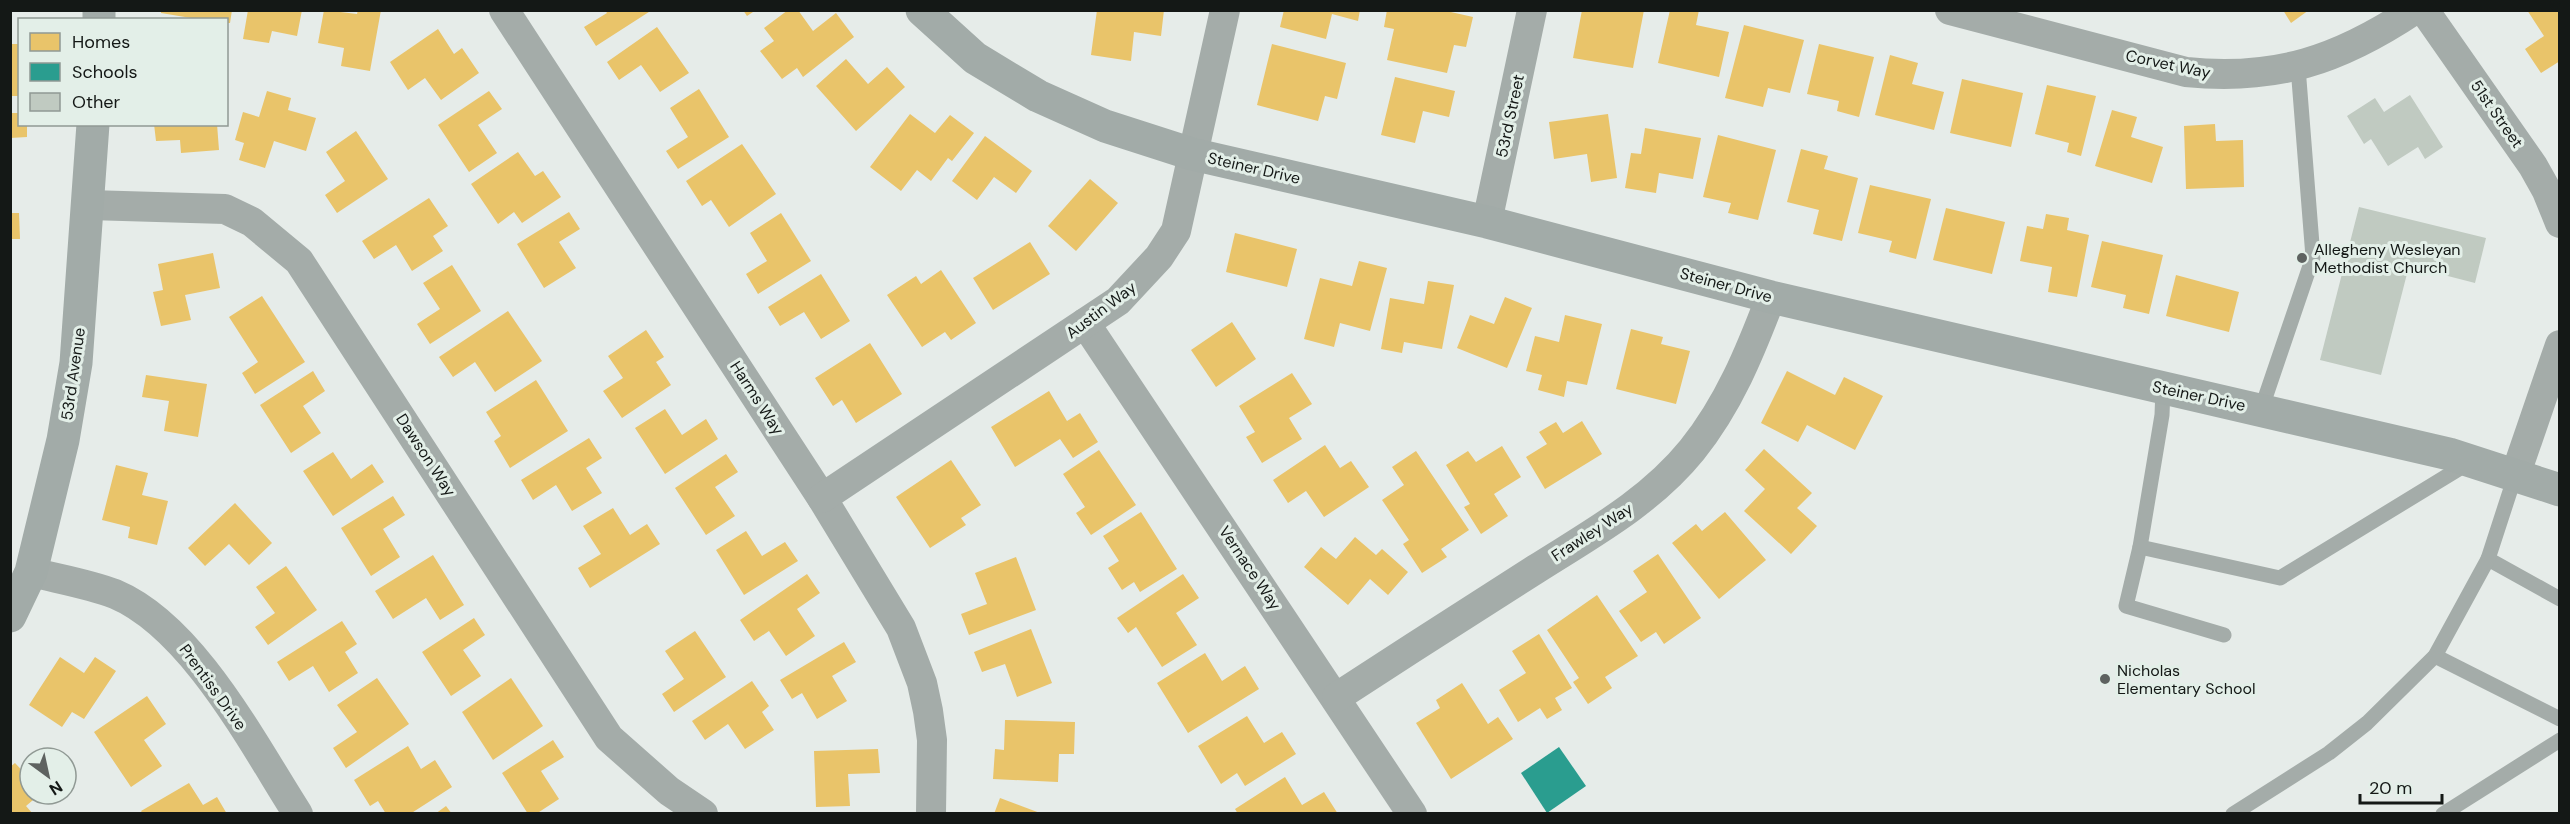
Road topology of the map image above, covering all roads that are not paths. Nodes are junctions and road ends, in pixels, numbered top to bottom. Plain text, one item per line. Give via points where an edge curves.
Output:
1 (504, 10) edge
2 (922, 10) edge
3 (1225, 10) edge
4 (1532, 10) edge
5 (1950, 10) edge
6 (2414, 10) edge
7 (2424, 10) edge
8 (2298, 67) junction
9 (93, 126) edge
10 (1192, 154) junction
11 (89, 205) junction
12 (1486, 222) junction
13 (2559, 222) edge
14 (1771, 297) junction
15 (1085, 323) junction
16 (2559, 345) edge
17 (2163, 389) junction
18 (2261, 410) junction
19 (2472, 461) junction
20 (2516, 476) junction
21 (2559, 490) edge
22 (822, 498) junction
23 (2140, 547) junction
24 (2488, 559) junction
25 (31, 572) junction
26 (2559, 599) edge
27 (10, 616) edge
28 (2224, 635) dead end
29 (2435, 656) junction
30 (1337, 697) junction
31 (2559, 719) edge
32 (2559, 740) edge
33 (298, 813) edge
34 (703, 813) edge
35 (931, 813) edge
36 (1412, 813) edge
37 (2233, 813) edge
38 (2443, 813) edge

1 - 22 street, Harms Way
2 - 10 street, Steiner Drive via 975,58 1038,96 1106,126
3 - 10 street, Austin Way
4 - 12 street, 53rd Street
5 - 8 street, Corvet Way via 2186,72 2246,75
6 - 8 street, Corvet Way via 2360,44
7 - 13 street, 51st Street via 2533,166
8 - 18 lane via 2313,257
9 - 11 street, 53rd Avenue
10 - 12 street, Steiner Drive
10 - 15 street, Austin Way via 1176,231 1140,280
11 - 25 street, 53rd Avenue via 76,363 63,440
11 - 34 street, Dawson Way via 225,209 252,222 299,261 609,738 669,791
12 - 14 street, Steiner Drive
14 - 17 street, Steiner Drive
14 - 30 street, Frawley Way via 1726,402 1669,474 1622,514
15 - 22 street, Austin Way
15 - 30 street, Vernace Way
16 - 20 street
17 - 18 street, Steiner Drive
17 - 23 lane
18 - 19 street, Steiner Drive
19 - 20 street, Steiner Drive
19 - 23 lane via 2280,578
20 - 21 street, Steiner Drive
20 - 24 lane
22 - 35 street, Harms Way via 887,603 913,656 932,740
23 - 28 lane via 2126,606
24 - 26 lane
24 - 29 lane
25 - 27 street, 53rd Avenue
25 - 33 street, Prentiss Drive via 116,594 165,626 204,670
29 - 31 lane
29 - 37 lane via 2329,753
30 - 36 street, Vernace Way
32 - 38 lane

